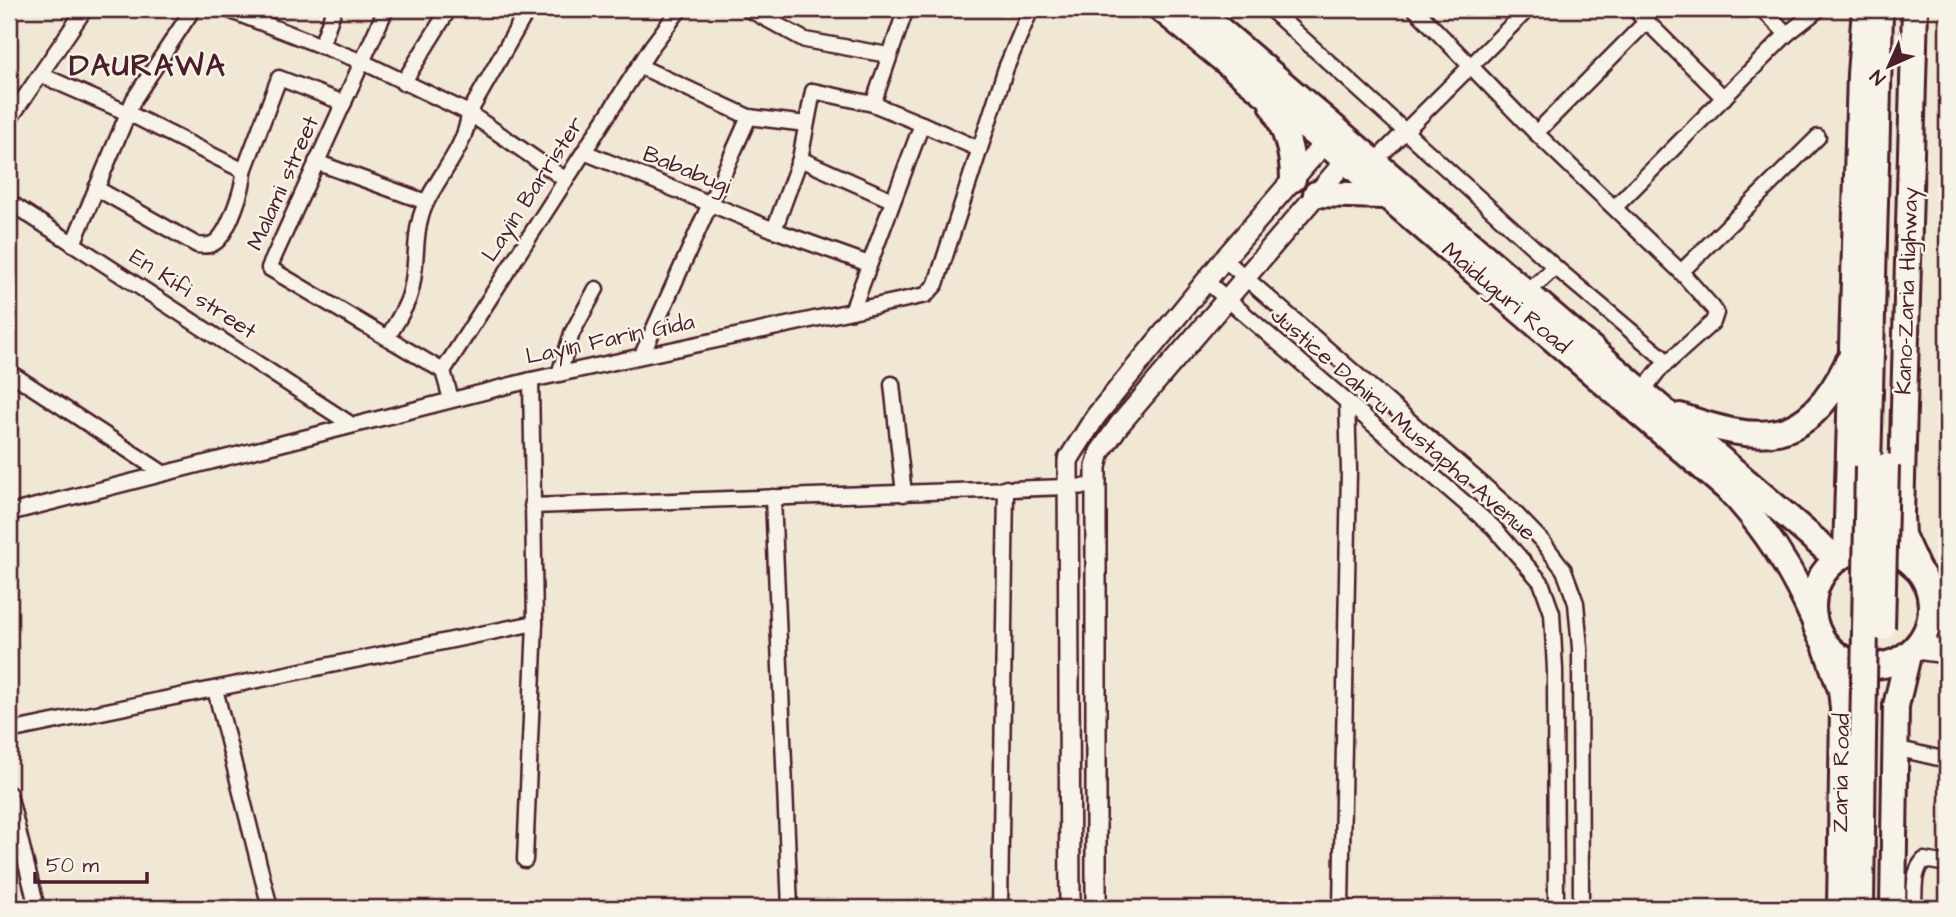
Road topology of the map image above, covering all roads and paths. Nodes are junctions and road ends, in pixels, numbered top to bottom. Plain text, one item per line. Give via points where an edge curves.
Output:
1 (85, 9) edge
2 (193, 9) edge
3 (226, 9) edge
4 (334, 9) edge
5 (386, 9) edge
6 (449, 9) edge
7 (528, 9) edge
8 (680, 9) edge
9 (748, 9) edge
10 (906, 9) edge
11 (1031, 9) edge
12 (1161, 9) edge
13 (1196, 9) edge
14 (1270, 9) edge
15 (1415, 9) edge
16 (1528, 9) edge
17 (1634, 9) edge
18 (1762, 9) edge
19 (1819, 9) edge
20 (1865, 9) edge
21 (1881, 9) edge
22 (1899, 9) edge
23 (1915, 9) edge
24 (1647, 21) junction
25 (1787, 34) junction
26 (321, 46) junction
27 (888, 55) junction
28 (363, 62) junction
29 (639, 66) junction
30 (1471, 66) junction
31 (41, 75) junction
32 (403, 83) junction
33 (1267, 95) junction
34 (1724, 98) junction
35 (344, 103) junction
36 (873, 104) junction
37 (128, 113) junction
38 (469, 113) junction
39 (749, 117) junction
40 (9, 120) edge
41 (806, 124) junction
42 (922, 124) junction
43 (1405, 133) junction
44 (1536, 133) junction
45 (1331, 136) junction
46 (1818, 137) dead end
47 (979, 149) junction
48 (584, 152) junction
49 (1358, 157) junction
50 (800, 159) junction
51 (316, 162) junction
52 (244, 171) junction
53 (1293, 179) junction
54 (566, 180) junction
55 (96, 188) junction
56 (1316, 194) junction
57 (1384, 196) junction
58 (892, 200) junction
59 (9, 202) edge
60 (426, 202) junction
61 (710, 204) junction
62 (1615, 207) junction
63 (774, 230) junction
64 (73, 244) junction
65 (1224, 259) junction
66 (869, 264) junction
67 (1555, 267) junction
68 (1681, 272) junction
69 (1246, 278) junction
70 (1206, 281) junction
71 (596, 289) dead end
72 (1528, 292) junction
73 (1227, 300) junction
74 (852, 311) junction
75 (388, 337) junction
76 (642, 355) junction
77 (1852, 355) junction
78 (1668, 362) junction
79 (443, 371) junction
80 (9, 372) edge
81 (559, 374) junction
82 (531, 380) junction
83 (892, 384) dead end
84 (1642, 392) junction
85 (451, 400) junction
86 (1347, 401) junction
87 (1668, 411) junction
88 (352, 425) junction
89 (1877, 466) junction
90 (163, 473) junction
91 (1096, 485) junction
92 (1067, 486) junction
93 (1006, 488) junction
94 (904, 494) junction
95 (773, 497) junction
96 (532, 506) junction
97 (9, 513) edge
98 (1842, 556) junction
99 (1564, 570) junction
100 (1921, 575) junction
101 (1541, 582) junction
102 (1947, 607) edge
103 (535, 623) junction
104 (1819, 631) junction
105 (1912, 651) junction
106 (1947, 652) edge
107 (215, 689) junction
108 (9, 731) edge
109 (1879, 740) junction
110 (1947, 760) edge
111 (9, 794) edge
112 (525, 860) dead end
113 (1947, 864) edge
114 (37, 908) edge
115 (271, 908) edge
116 (790, 908) edge
117 (1000, 908) edge
118 (1070, 908) edge
119 (1096, 908) edge
120 (1341, 908) edge
121 (1556, 908) edge
122 (1581, 908) edge
123 (1840, 908) edge
124 (1861, 908) edge
125 (1876, 908) edge
126 (1893, 908) edge
127 (1914, 908) edge

1 - 31 street
2 - 37 street
3 - 26 street
4 - 26 street
5 - 28 street, Malami street
6 - 32 street
7 - 38 street
8 - 29 street, Layin Barrister
9 - 27 street via 805,40
10 - 27 street
11 - 47 street, Layin Farin Gida
12 - 33 highway, Maiduguri Road
13 - 45 highway, Maiduguri Road
14 - 43 street
15 - 30 street
16 - 30 street
17 - 24 street
18 - 25 street
19 - 25 street
20 - 77 highway
21 - 89 highway
22 - 89 highway
23 - 100 highway, Kano-Zaria Highway via 1901,514 1902,535
24 - 34 street
24 - 44 street
25 - 34 street
26 - 28 street
27 - 36 street
28 - 32 street
28 - 35 street, Malami street
29 - 39 street
29 - 48 street, Layin Barrister
30 - 43 street
30 - 44 street
31 - 37 street
31 - 40 street
32 - 38 street
33 - 45 highway, Maiduguri Road
33 - 53 highway via 1284,126
34 - 62 street
35 - 51 street, Malami street
35 - 52 street via 279,78
36 - 41 street via 817,90 810,94
36 - 42 street
37 - 52 street
37 - 55 street
38 - 54 street
38 - 60 street via 467,133
39 - 41 street
39 - 61 street
41 - 50 street
42 - 47 street
42 - 58 street
43 - 49 street
43 - 67 street
44 - 62 street
45 - 49 highway, Maiduguri Road
45 - 53 street
46 - 68 street
47 - 74 street, Layin Farin Gida via 933,290
48 - 54 street, Layin Barrister
48 - 61 street, Bababugi
49 - 56 street
49 - 57 highway, Maiduguri Road
49 - 72 highway, Maiduguri Road
50 - 58 street
50 - 63 street
51 - 60 street
51 - 75 street, Malami street via 270,268
52 - 55 street via 244,187 220,239 205,246
53 - 65 street
54 - 79 street, Layin Barrister
55 - 64 street
56 - 57 highway
56 - 69 street
57 - 104 highway, Maiduguri Road via 1730,491 1771,539
58 - 66 street
59 - 64 street, En Kifi street
60 - 75 street via 415,239 411,293
61 - 63 street, Bababugi
61 - 76 street
62 - 68 street
63 - 66 street, Bababugi
64 - 88 street, En Kifi street
65 - 69 street
65 - 70 street
66 - 74 street
67 - 72 street
67 - 78 street
68 - 78 street via 1713,307 1715,317
69 - 73 street
69 - 99 street via 1513,512
70 - 73 street, Justice Dahiru Mustapha Avenue
70 - 92 street via 1082,436 1068,460
71 - 81 street via 572,333
72 - 84 highway, Maiduguri Road
73 - 86 street, Justice Dahiru Mustapha Avenue
73 - 91 street via 1107,443 1096,467
74 - 76 street, Layin Farin Gida
75 - 79 street, Malami street
76 - 81 street, Layin Farin Gida
77 - 87 highway via 1828,400 1785,430 1751,436
77 - 98 highway
78 - 84 street
79 - 85 street
80 - 90 street
81 - 82 street, Layin Farin Gida
82 - 85 street, Layin Farin Gida
82 - 96 street
83 - 94 street
84 - 87 highway, Maiduguri Road
85 - 88 street, Layin Farin Gida
86 - 101 street, Justice Dahiru Mustapha Avenue via 1493,527
86 - 120 street
87 - 98 highway, Maiduguri Road
88 - 90 street, Layin Farin Gida
89 - 109 highway, bridge
90 - 97 street, Layin Farin Gida
91 - 92 street
91 - 119 street
92 - 93 street
92 - 118 street
93 - 94 street
93 - 117 street
94 - 95 street
95 - 96 street
95 - 116 street
96 - 103 street
98 - 100 highway via 1861,549 1892,551
98 - 104 highway via 1817,585 1813,603
99 - 101 street
99 - 122 street via 1576,603 1580,648
100 - 102 main road
100 - 105 highway via 1931,596 1931,614 1927,631
101 - 121 street, Justice Dahiru Mustapha Avenue via 1552,613 1555,670
103 - 107 street
103 - 112 street
104 - 105 highway via 1837,655 1863,666 1892,664
104 - 123 highway, Zaria Road via 1843,708
105 - 106 main road
105 - 109 highway via 1896,706
107 - 108 street
107 - 115 street
109 - 110 street
109 - 124 highway
109 - 125 highway
109 - 126 highway
111 - 114 street
113 - 127 street via 1920,863

